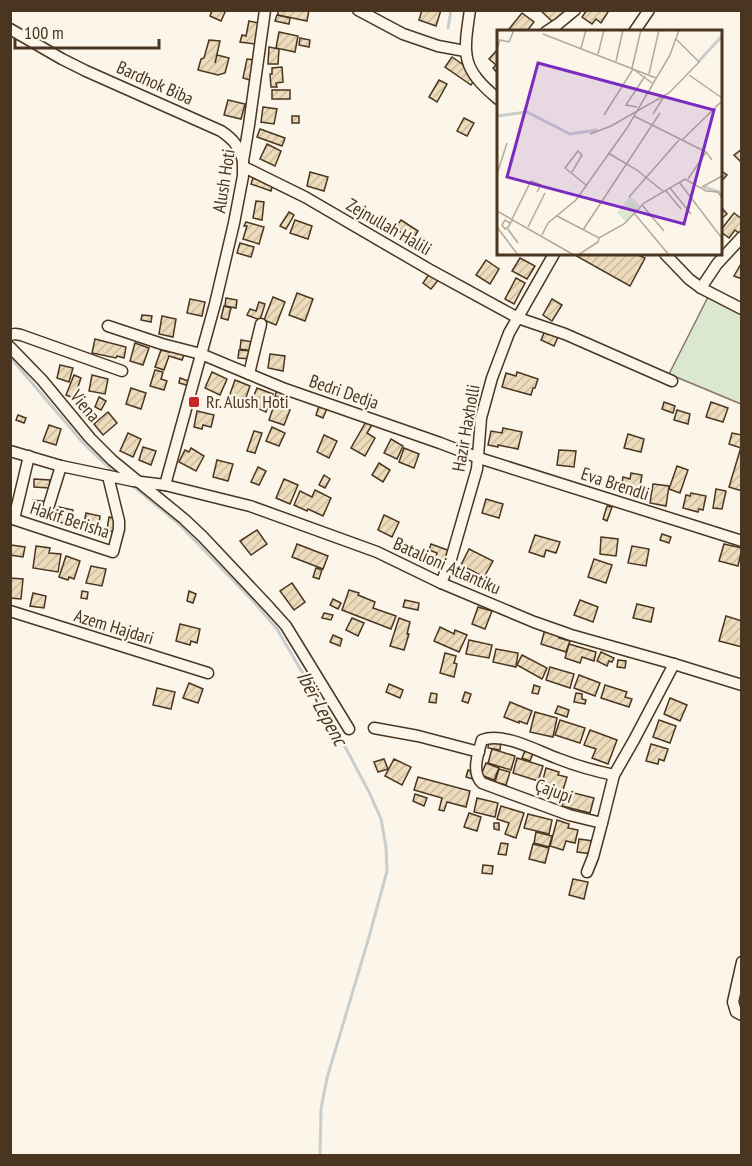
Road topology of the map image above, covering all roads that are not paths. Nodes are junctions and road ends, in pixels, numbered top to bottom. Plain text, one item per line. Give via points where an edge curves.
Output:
1 (265, 10) edge
2 (358, 10) edge
3 (470, 10) edge
4 (574, 10) edge
5 (649, 10) edge
6 (10, 29) edge
7 (549, 30) edge
8 (635, 30) edge
9 (465, 51) junction
10 (497, 98) edge
11 (243, 164) junction
12 (741, 237) edge
13 (553, 255) edge
14 (666, 255) edge
15 (701, 288) junction
16 (741, 309) edge
17 (518, 318) junction
18 (261, 324) dead end
19 (108, 326) dead end
20 (10, 335) edge
21 (10, 347) edge
22 (201, 354) junction
23 (122, 371) dead end
24 (249, 374) junction
25 (672, 381) dead end
26 (10, 451) edge
27 (29, 456) junction
28 (479, 458) junction
29 (61, 466) junction
30 (108, 476) junction
31 (136, 481) junction
32 (165, 486) junction
33 (49, 505) dead end
34 (12, 519) edge
35 (741, 541) edge
36 (441, 583) junction
37 (10, 611) edge
38 (674, 664) junction
39 (208, 673) dead end
40 (741, 685) edge
41 (374, 728) dead end
42 (349, 729) dead end
43 (482, 740) junction
44 (460, 747) junction
45 (479, 752) junction
46 (614, 775) junction
47 (602, 823) junction
48 (586, 872) dead end
49 (741, 962) edge
50 (741, 1015) edge

1 - 11 street, Alush Hoti
2 - 9 street via 402,34
3 - 9 street
4 - 7 street
5 - 8 street
6 - 11 street, Bardhok Biba via 78,67 221,131 238,147
9 - 10 street via 468,65
11 - 17 street, Zejnullah Halili
11 - 22 street, Alush Hoti via 227,254
12 - 15 street
13 - 17 street, Hazir Haxholli
14 - 15 street
15 - 16 street
17 - 25 street, Zejnullah Halili
17 - 28 street, Hazir Haxholli via 487,394
18 - 24 street
19 - 22 street
20 - 23 street via 21,335
21 - 31 street, Viena via 90,438
22 - 24 street, Bedri Dedja
22 - 32 street, Alush Hoti
24 - 28 street, Bedri Dedja
26 - 27 street, Batalioni Atlantiku
27 - 29 street, Batalioni Atlantiku
27 - 34 street
28 - 35 street, Eva Brendli
28 - 36 street, Hazir Haxholli
29 - 30 street, Batalioni Atlantiku
29 - 33 street
30 - 31 street, Batalioni Atlantiku
30 - 34 street, Hakif Berisha via 119,521 113,552
31 - 32 street, Batalioni Atlantiku
31 - 42 street, Batalioni Atlantiku via 203,537 286,626
32 - 36 street, Batalioni Atlantiku via 250,506 377,552
36 - 38 street, Batalioni Atlantiku via 571,635
37 - 39 street, Azem Hajdari
38 - 40 street, Batalioni Atlantiku
38 - 46 street
41 - 44 street
43 - 44 street
43 - 45 street, Çajupi
43 - 46 street, Çajupi via 507,740
44 - 45 street
45 - 47 street, Çajupi via 476,775 482,783
46 - 47 street
47 - 48 street
49 - 50 street via 733,1002

